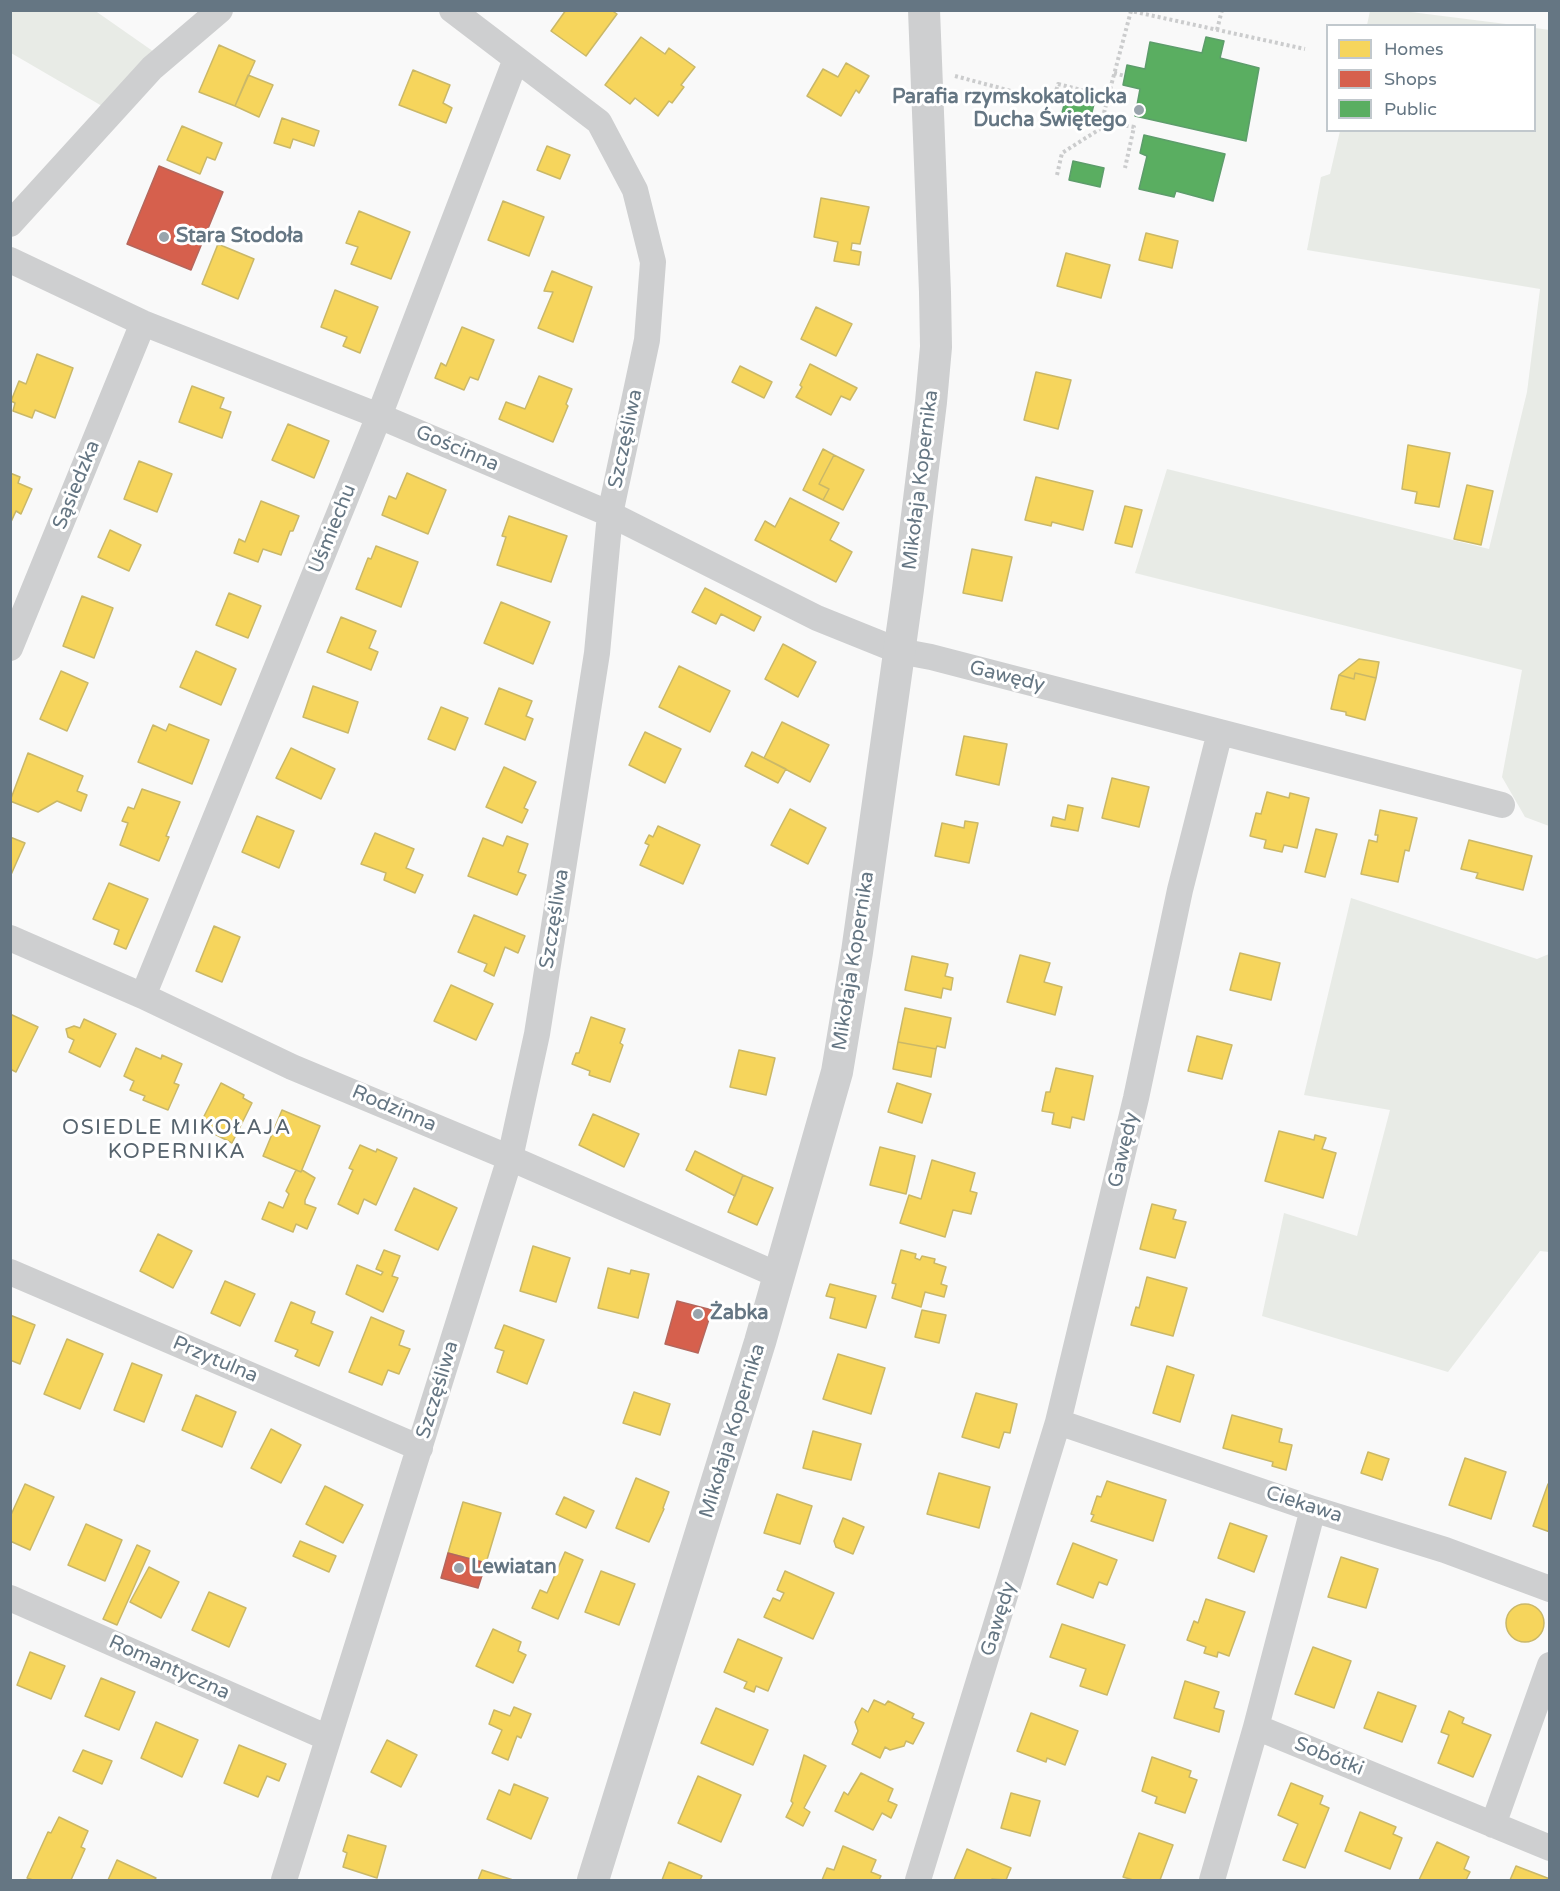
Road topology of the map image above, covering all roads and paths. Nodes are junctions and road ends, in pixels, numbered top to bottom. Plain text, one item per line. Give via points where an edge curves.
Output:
1 (220, 10) edge
2 (452, 10) edge
3 (924, 10) edge
4 (1222, 10) edge
5 (1218, 30) junction
6 (1305, 49) dead end
7 (516, 59) junction
8 (1114, 74) junction
9 (951, 75) dead end
10 (1125, 76) dead end
11 (1108, 97) junction
12 (1102, 121) junction
13 (1125, 168) dead end
14 (1057, 175) dead end
15 (10, 224) edge
16 (10, 260) edge
17 (143, 323) junction
18 (379, 416) junction
19 (610, 514) junction
20 (10, 648) edge
21 (899, 651) junction
22 (1220, 732) junction
23 (1502, 805) dead end
24 (10, 938) edge
25 (143, 996) junction
26 (510, 1158) junction
27 (10, 1272) edge
28 (780, 1276) junction
29 (1058, 1422) junction
30 (420, 1448) junction
31 (1313, 1509) junction
32 (1550, 1589) edge
33 (10, 1598) edge
34 (1550, 1665) edge
35 (1256, 1727) junction
36 (328, 1738) junction
37 (1493, 1825) junction
38 (1550, 1848) edge
39 (284, 1881) edge
40 (593, 1881) edge
41 (918, 1881) edge
42 (1212, 1881) edge

1 - 15 street via 152,68
2 - 7 street, Szczęśliwa
3 - 21 street, Mikołaja Kopernika via 936,347
4 - 5 path
5 - 6 path
5 - 8 path via 1131,11
7 - 18 street, Uśmiechu
7 - 19 street, Szczęśliwa via 599,122 636,190 652,262 647,340
8 - 10 path
8 - 11 path
9 - 11 path via 1053,102 1058,84
11 - 12 path
12 - 13 path via 1134,127
12 - 14 path via 1100,129 1062,153
16 - 17 street, Gościnna
17 - 18 street, Gościnna
17 - 20 street, Sąsiedzka
18 - 19 street, Gościnna
18 - 25 street, Uśmiechu
19 - 21 street, Gościnna via 817,618
19 - 26 street, Szczęśliwa via 597,653 537,1034
21 - 22 street, Gawędy
21 - 28 street, Mikołaja Kopernika via 837,1072
22 - 23 street
22 - 29 street, Gawędy
24 - 25 street, Rodzinna
25 - 26 street, Rodzinna via 292,1067
26 - 28 street, Rodzinna
26 - 30 street, Szczęśliwa
27 - 30 street, Przytulna
28 - 40 street, Mikołaja Kopernika
29 - 31 street, Ciekawa
29 - 41 street, Gawędy
30 - 36 street, Szczęśliwa
31 - 32 street, Ciekawa via 1445,1550
31 - 35 street
33 - 36 street, Romantyczna
34 - 37 street
35 - 37 street, Sobótki
35 - 42 street
36 - 39 street, Szczęśliwa
37 - 38 street, Sobótki

